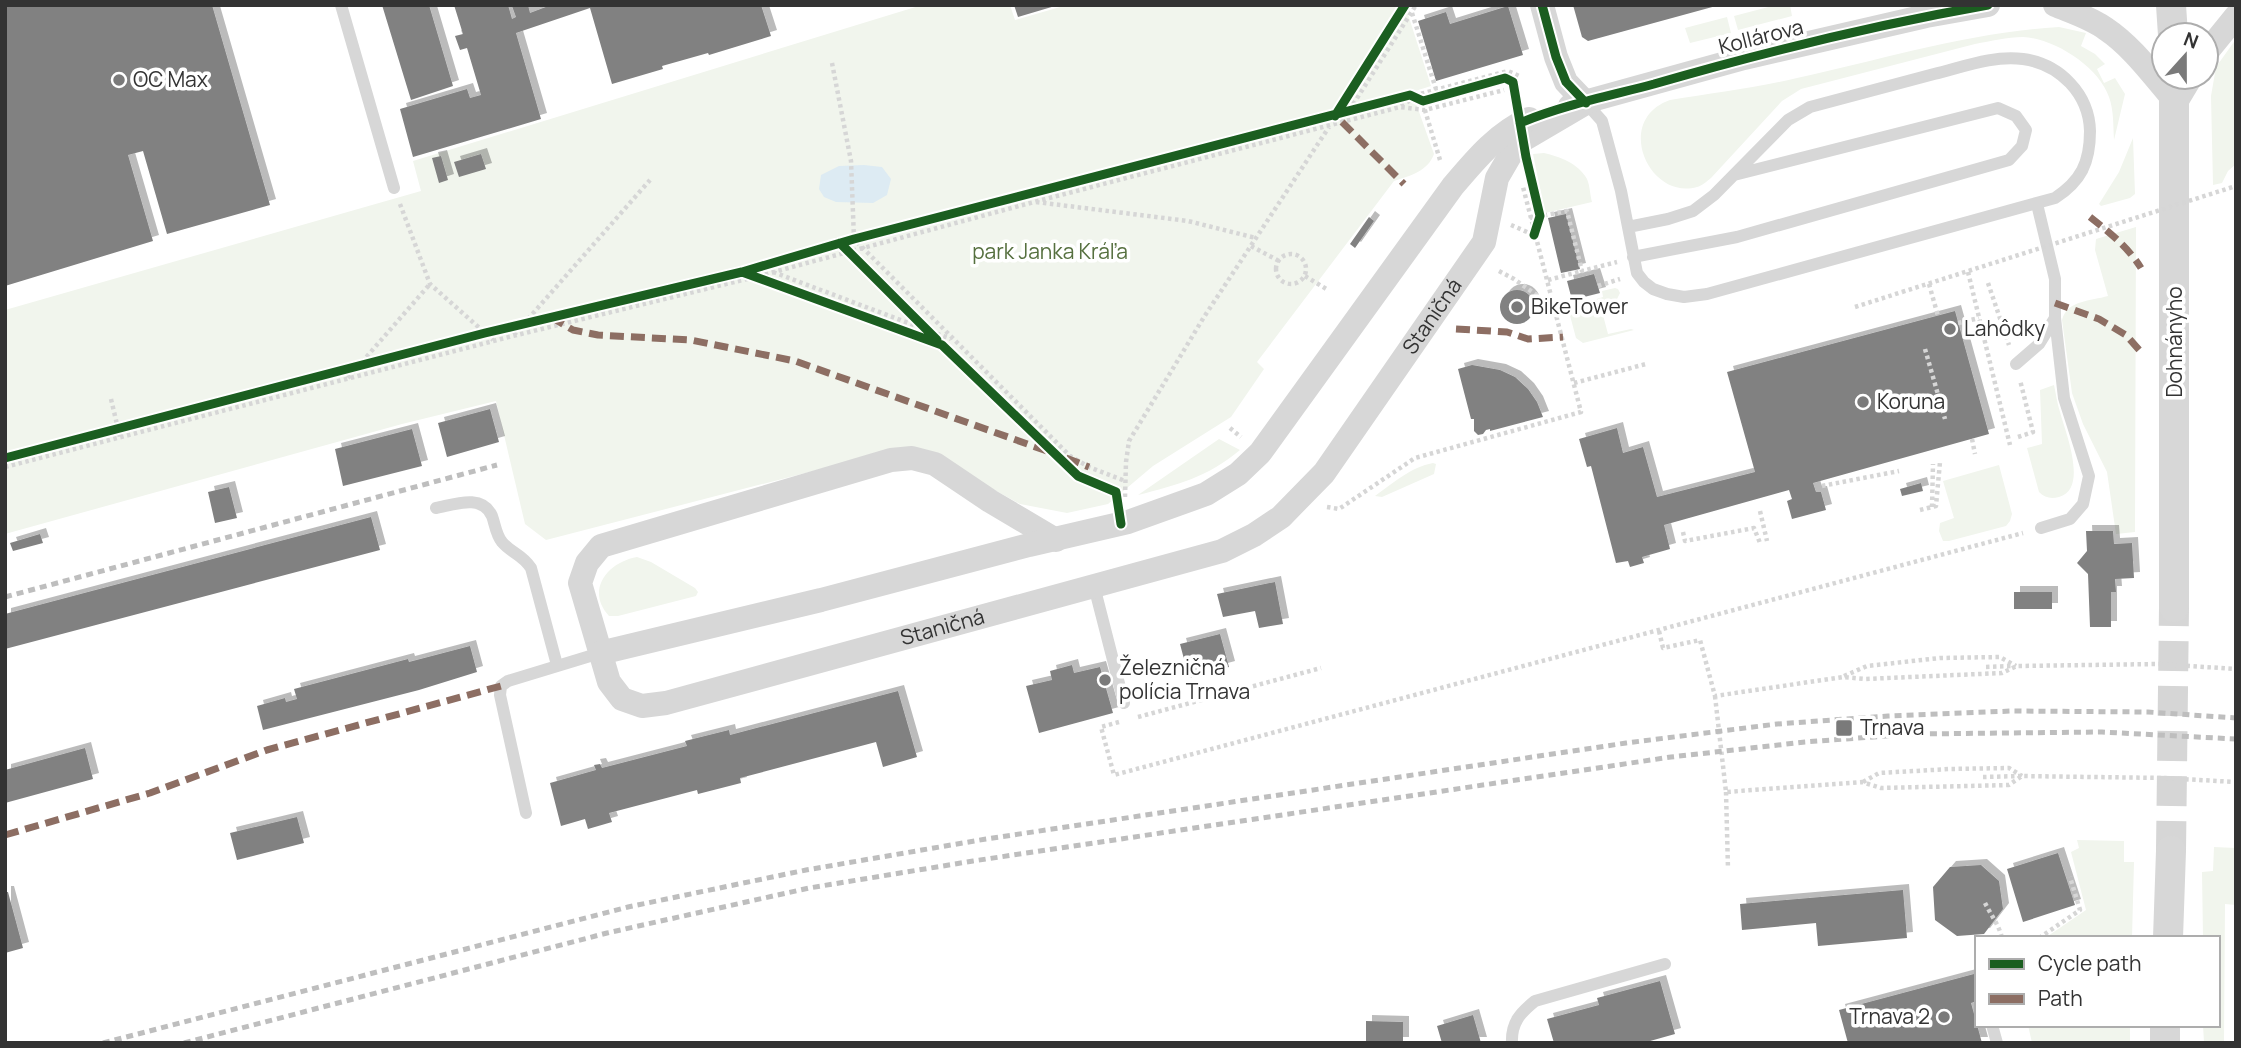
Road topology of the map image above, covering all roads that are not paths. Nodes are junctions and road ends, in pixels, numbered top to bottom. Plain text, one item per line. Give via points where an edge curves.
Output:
1 (341, 5) edge
2 (1542, 5) edge
3 (1988, 5) edge
4 (2055, 5) edge
5 (2236, 16) edge
6 (2220, 34) edge
7 (2150, 63) edge
8 (2180, 91) edge
9 (1586, 103) junction
10 (1522, 131) junction
11 (1734, 175) junction
12 (394, 188) road end
13 (2037, 204) junction
14 (1628, 227) junction
15 (1633, 257) junction
16 (2055, 318) junction
17 (2016, 363) dead end
18 (436, 508) dead end
19 (2041, 528) road end
20 (1056, 540) junction
21 (1094, 586) junction
22 (2174, 607) tunnel mouth
23 (600, 653) junction
24 (557, 665) junction
25 (1124, 703) dead end
26 (526, 813) dead end
27 (2171, 851) tunnel mouth
28 (2168, 936) edge
29 (1665, 964) dead end
30 (1512, 1043) edge

1 - 12 lane
2 - 9 street via 1566,82
3 - 9 street, Kollárova via 1744,58
4 - 7 street via 2107,29
5 - 6 street
8 - 22 street, Dohnányho
9 - 10 street, Staničná
9 - 14 lane via 1602,121
10 - 20 street, Staničná via 1484,149 1453,186 1260,453 1238,474 1206,494 1123,513
10 - 21 street, Staničná via 1497,178 1484,242 1324,473 1272,523 1222,551
11 - 13 lane via 1788,120 1810,107 1992,59 2024,59 2050,67 2072,84 2090,122 2090,147 2072,187
11 - 14 lane via 1693,211
11 - 15 lane via 1998,108 2016,116 2025,130 2022,146 2008,160 1737,237
13 - 15 lane via 1707,294 1684,297 1653,289 1637,272
13 - 16 lane via 2055,279
14 - 15 lane
16 - 17 lane via 2039,344
16 - 19 lane via 2064,398 2089,476 2083,504 2070,519
18 - 24 lane via 472,501 490,512 500,541 525,558 531,568
20 - 23 street, Staničná
20 - 23 street, Staničná via 934,464 912,458 891,460 601,546 587,563 580,583
21 - 23 street, Staničná via 666,703 642,706 622,699 609,682
21 - 25 lane
23 - 24 lane
24 - 26 lane via 501,686
27 - 28 street
29 - 30 lane via 1535,1001 1520,1013 1511,1031

